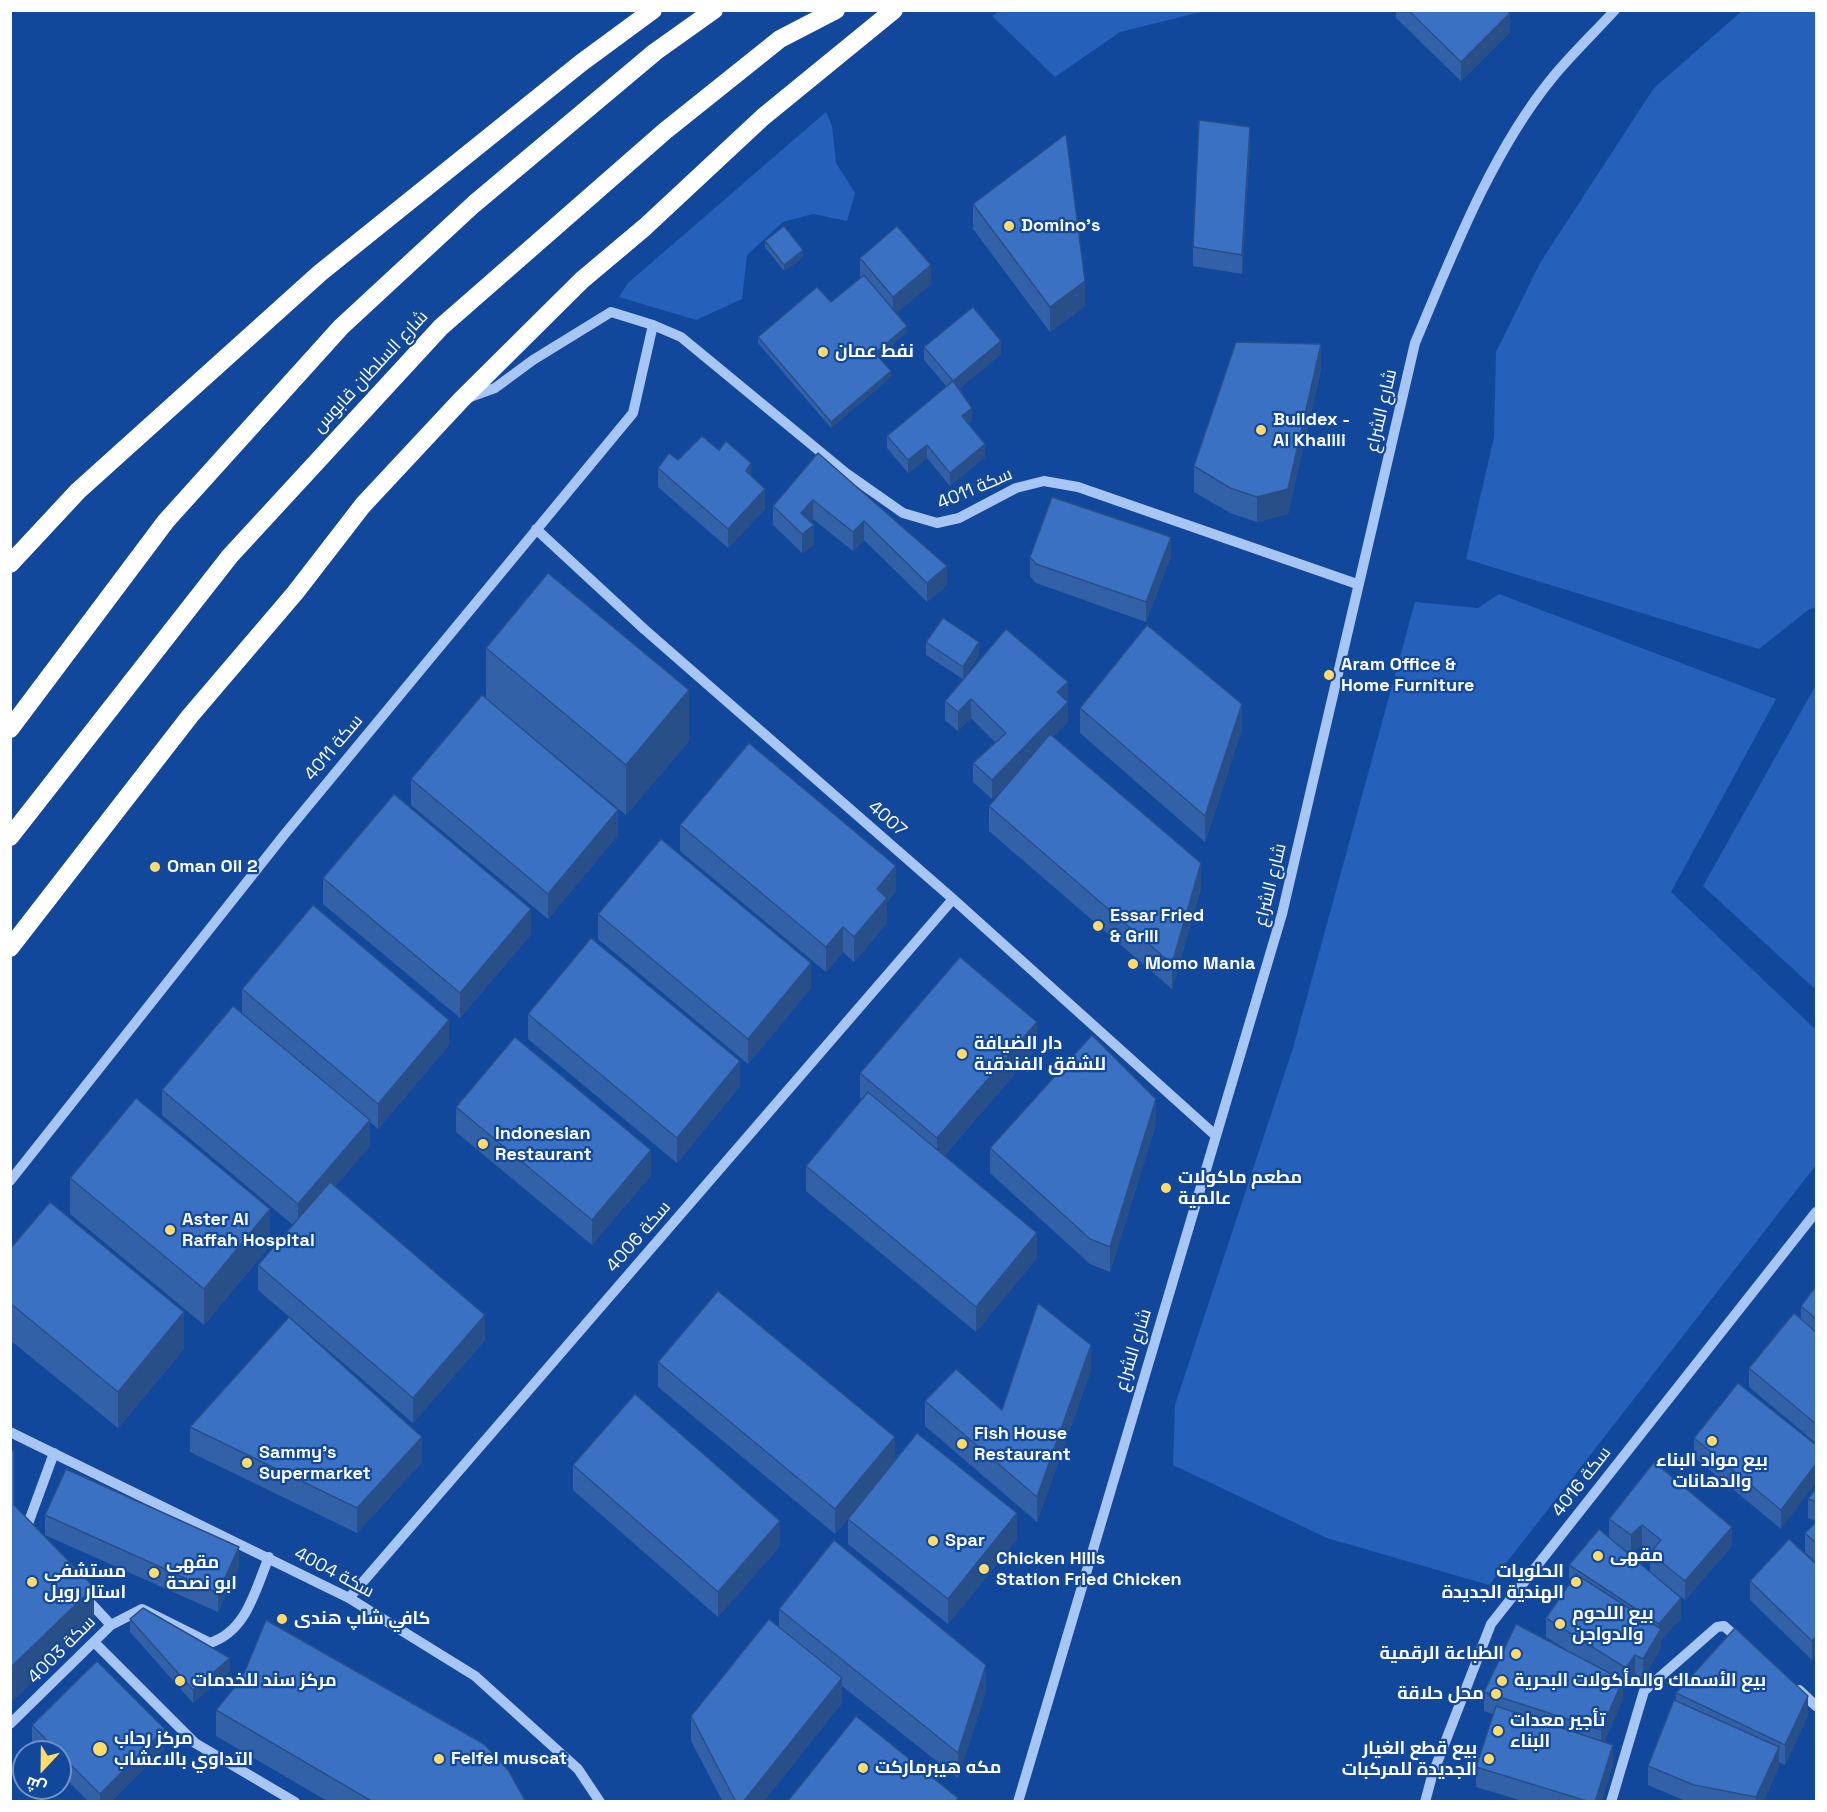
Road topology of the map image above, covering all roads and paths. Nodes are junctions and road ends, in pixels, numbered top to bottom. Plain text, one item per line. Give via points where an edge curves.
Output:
1 (653, 10) edge
2 (714, 10) edge
3 (836, 10) edge
4 (894, 10) edge
5 (1615, 10) edge
6 (653, 325) junction
7 (461, 400) junction
8 (536, 529) junction
9 (10, 564) edge
10 (1357, 584) junction
11 (10, 729) edge
12 (10, 837) edge
13 (953, 898) junction
14 (10, 948) edge
15 (1215, 1135) junction
16 (10, 1180) edge
17 (1816, 1212) edge
18 (10, 1432) edge
19 (54, 1453) junction
20 (33, 1541) edge
21 (269, 1557) junction
22 (80, 1591) edge
23 (349, 1598) junction
24 (111, 1625) junction
25 (94, 1642) junction
26 (1749, 1648) edge
27 (1791, 1684) edge
28 (1816, 1706) edge
29 (10, 1724) edge
30 (295, 1802) edge
31 (600, 1802) edge
32 (1018, 1802) edge
33 (1425, 1802) edge
34 (1611, 1802) edge

1 - 9 highway via 572,70 320,273 78,491
2 - 11 highway via 655,52 483,197 341,327 165,521
3 - 12 highway, شارع السلطان قابوس via 780,39 700,103 441,327 230,556
4 - 7 highway via 763,117 582,280
5 - 10 street, شارع الشراع via 1546,87 1497,160 1453,253 1415,343
6 - 7 street, سكة 4011 via 611,312 495,388
6 - 8 street, سكة 4011 via 633,413
6 - 10 street, سكة 4011 via 681,337 846,473 903,513 937,523 959,518 1016,488 1044,482 1066,485
7 - 14 highway via 363,505 295,593 190,716
8 - 13 street, 4007 via 644,629
8 - 16 street, سكة 4011 via 284,835
10 - 15 street, شارع الشراع via 1282,914
13 - 15 street, 4007
13 - 23 street, سكة 4006
15 - 32 street, شارع الشراع
17 - 33 street, سكة 4016 via 1491,1623
18 - 19 street, سكة 4004
19 - 20 street via 25,1532
19 - 21 street, سكة 4004
21 - 23 street, سكة 4004
21 - 24 street, سكة 4003 via 241,1624 224,1639 210,1643 142,1610
22 - 24 street, سكة 4003
23 - 31 street, سكة 4004 via 475,1676 578,1769
24 - 25 street, سكة 4003
25 - 29 street, سكة 4003
25 - 30 street via 195,1743
26 - 34 street via 1724,1626 1717,1627 1644,1691
27 - 28 street

